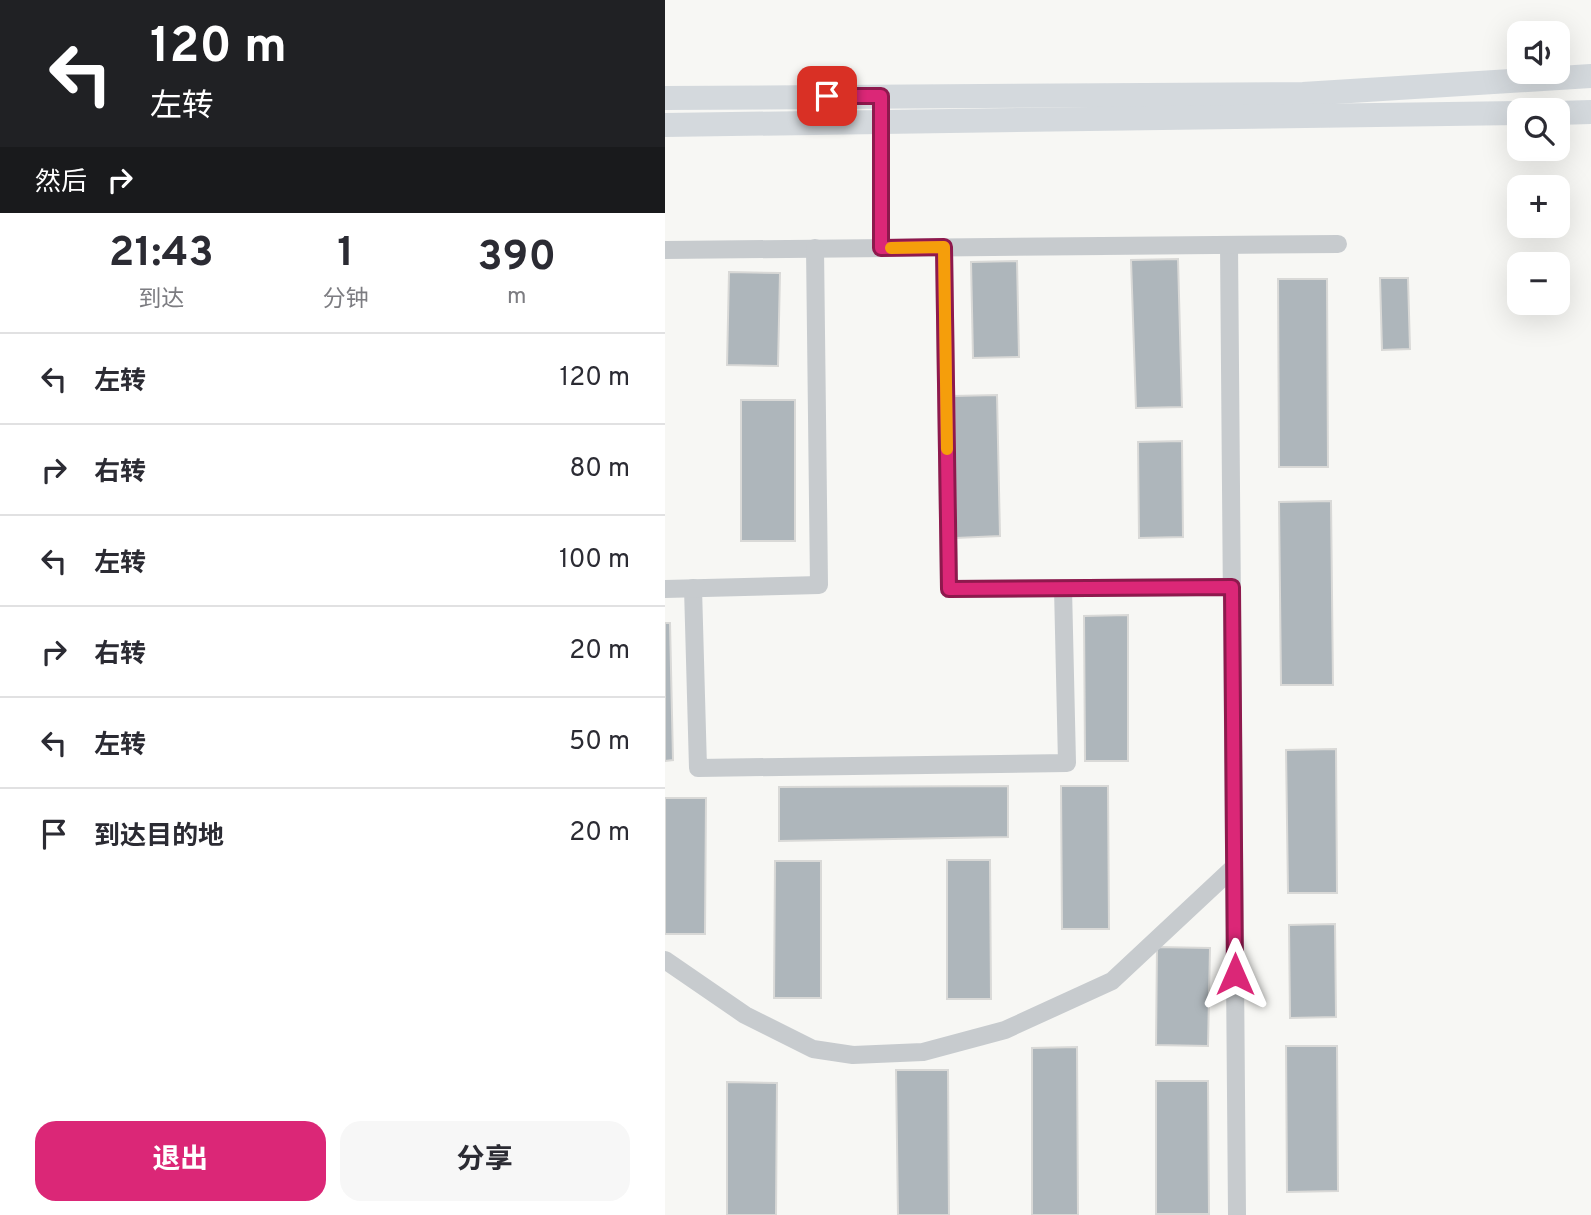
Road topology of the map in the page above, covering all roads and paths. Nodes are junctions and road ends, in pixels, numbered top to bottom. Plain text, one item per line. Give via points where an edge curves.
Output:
1 (1591, 76) edge
2 (881, 96) junction
3 (665, 98) edge
4 (1591, 112) edge
5 (1507, 113) edge
6 (1570, 113) edge
7 (665, 125) edge
8 (1338, 244) dead end
9 (1229, 245) junction
10 (944, 247) junction
11 (815, 248) junction
12 (881, 248) junction
13 (665, 250) edge
14 (1232, 587) junction
15 (693, 588) junction
16 (1063, 588) junction
17 (665, 589) edge
18 (1234, 867) junction
19 (665, 960) edge
20 (1237, 1215) edge

1 - 2 street via 1303,94
2 - 3 street
2 - 12 street
4 - 6 street
5 - 7 street
8 - 9 street
9 - 10 street
9 - 14 street
10 - 12 street
10 - 16 street via 949,589
11 - 12 street
11 - 13 street
11 - 15 street via 819,585
14 - 16 street
14 - 18 street
15 - 16 street via 698,768 1067,763
15 - 17 street
18 - 19 street via 1112,981 1005,1030 923,1052 853,1055 813,1049 745,1015
18 - 20 street

